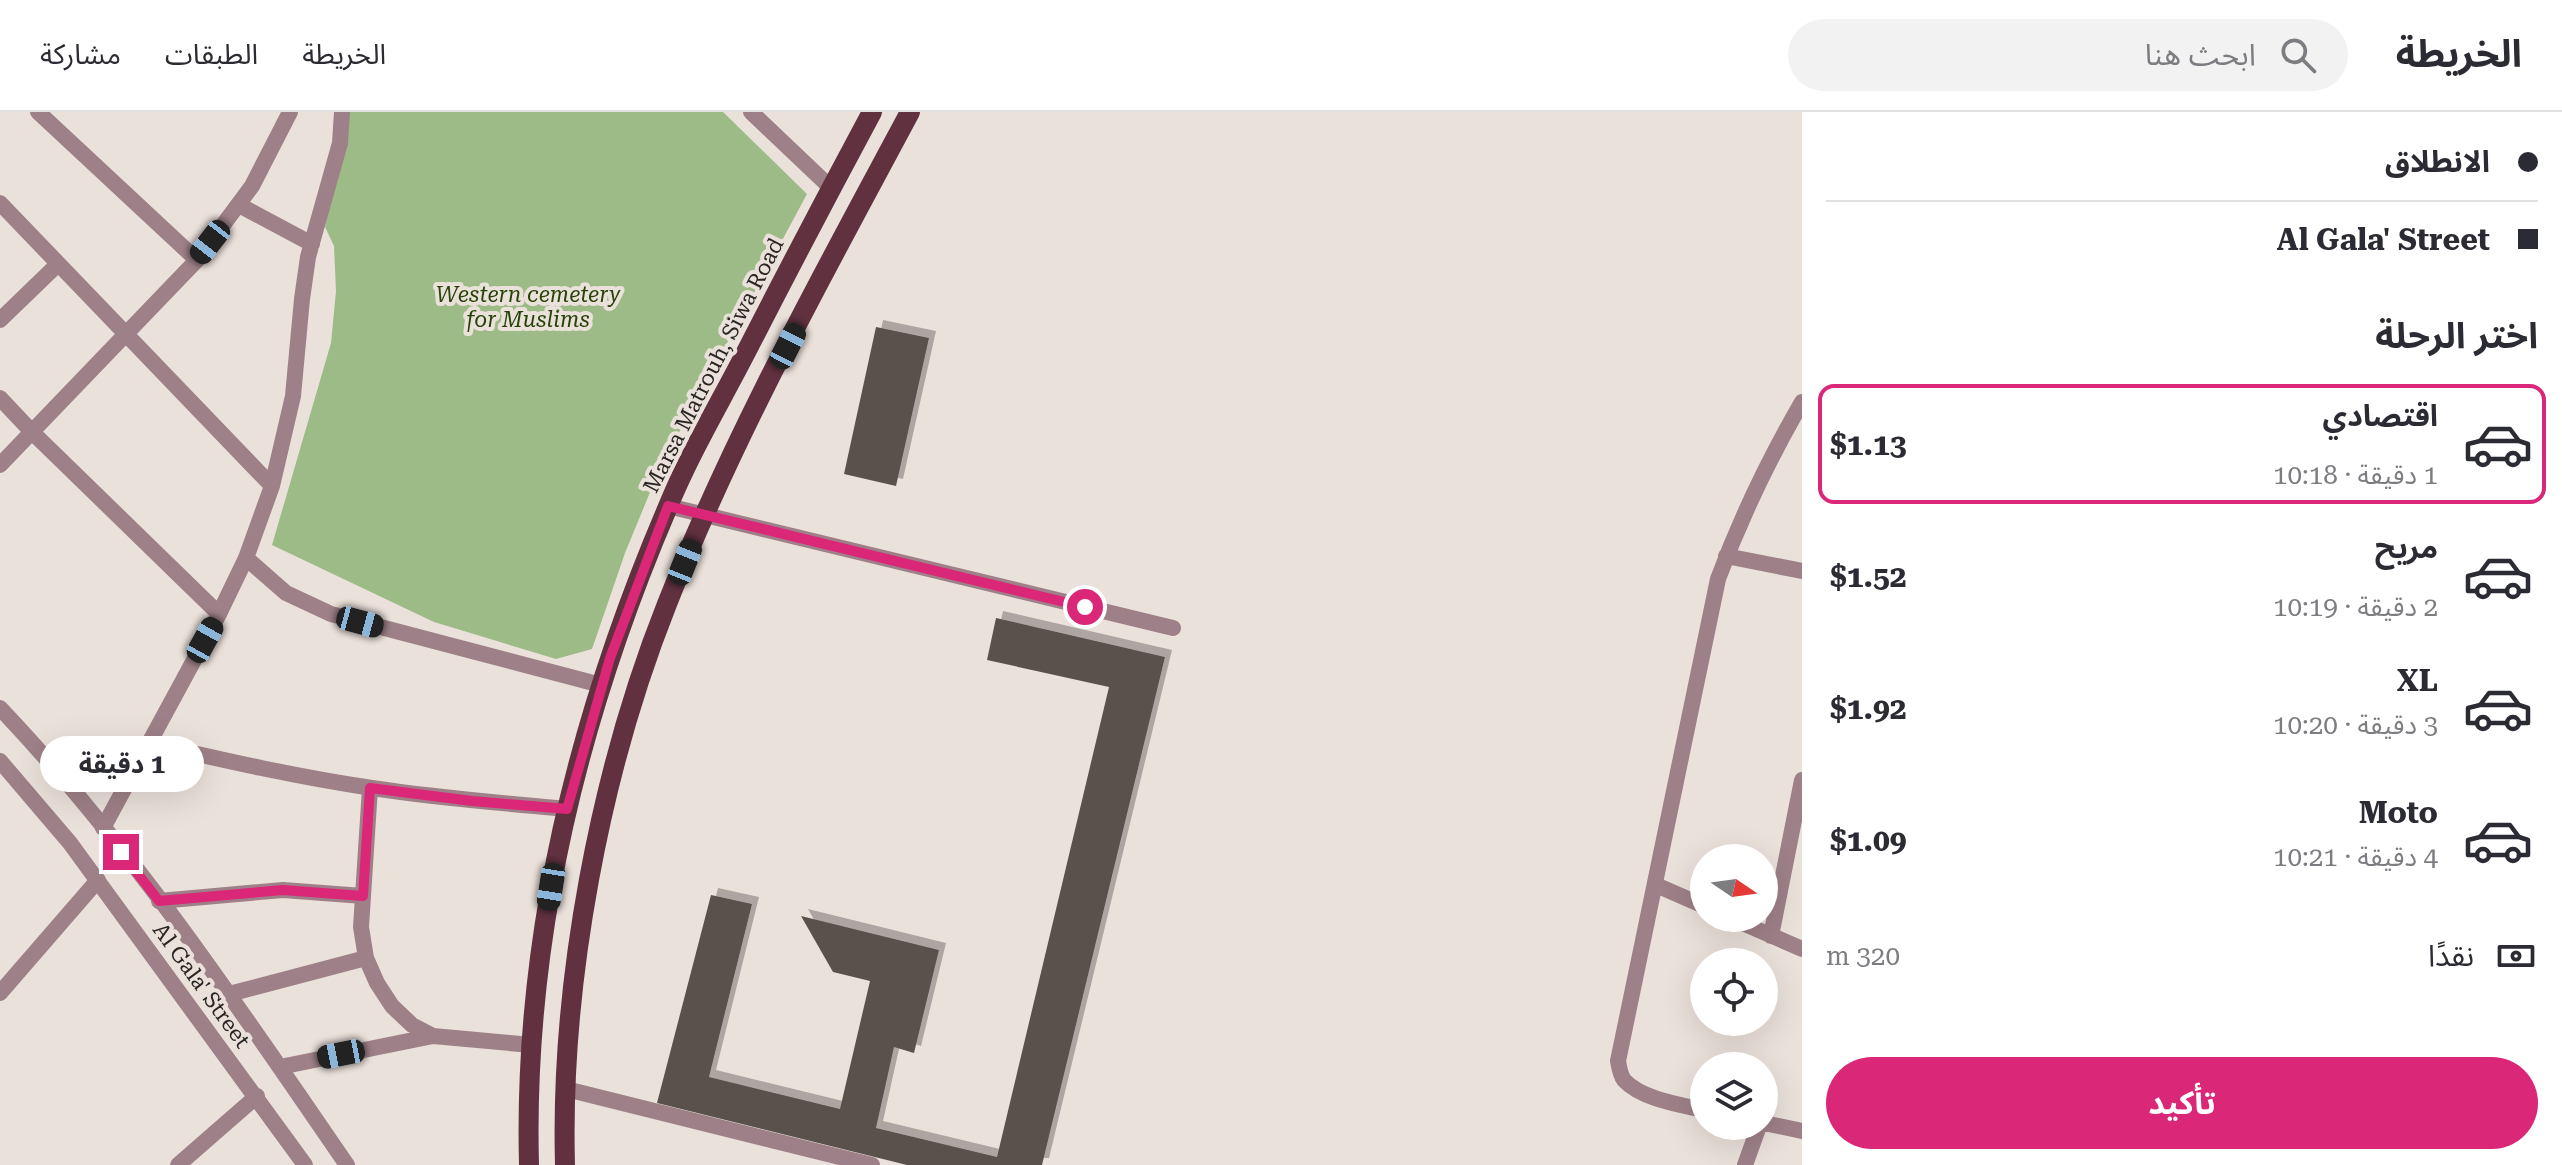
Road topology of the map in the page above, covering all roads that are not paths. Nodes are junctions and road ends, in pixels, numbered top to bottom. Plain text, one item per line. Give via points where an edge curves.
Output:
1 (38, 112) edge
2 (290, 112) edge
3 (342, 112) edge
4 (751, 112) edge
5 (872, 112) edge
6 (910, 112) edge
7 (831, 188) junction
8 (0, 203) edge
9 (239, 205) junction
10 (312, 244) junction
11 (197, 260) junction
12 (58, 264) junction
13 (0, 320) edge
14 (126, 334) junction
15 (0, 398) edge
16 (1802, 402) edge
17 (32, 432) junction
18 (0, 465) edge
19 (272, 486) junction
20 (668, 506) junction
21 (703, 516) junction
22 (1726, 556) junction
23 (246, 558) junction
24 (1802, 571) edge
25 (219, 614) junction
26 (1173, 628) dead end
27 (601, 685) junction
28 (0, 708) edge
29 (149, 743) junction
30 (0, 761) edge
31 (1802, 780) edge
32 (370, 788) junction
33 (567, 809) junction
34 (103, 828) junction
35 (98, 880) junction
36 (1656, 885) junction
37 (363, 896) junction
38 (1690, 900) edge
39 (159, 901) junction
40 (1762, 932) edge
41 (1771, 936) junction
42 (1802, 949) edge
43 (366, 958) junction
44 (0, 993) edge
45 (229, 994) junction
46 (433, 1036) junction
47 (531, 1045) junction
48 (280, 1067) junction
49 (566, 1089) junction
50 (257, 1096) junction
51 (1690, 1107) edge
52 (1778, 1127) edge
53 (1802, 1131) edge
54 (1755, 1140) edge
55 (178, 1165) edge
56 (305, 1165) edge
57 (347, 1165) edge
58 (529, 1165) edge
59 (565, 1165) edge
60 (872, 1165) edge
61 (1745, 1165) edge

1 - 11 street
2 - 9 street
3 - 10 street via 340,143
4 - 7 street
5 - 7 main road, Marsa Matrouh, Siwa Road
6 - 21 main road
7 - 20 main road, Marsa Matrouh, Siwa Road
8 - 12 street
9 - 10 street
9 - 11 street
10 - 19 street via 293,396
11 - 14 street
12 - 13 street
12 - 14 street
14 - 17 street
14 - 19 street
15 - 17 street
16 - 22 street via 1766,465
17 - 18 street
17 - 25 street
19 - 23 street
20 - 21 street
20 - 27 main road, Marsa Matrouh, Siwa Road
21 - 26 street
21 - 49 main road via 643,674 608,796 588,893
22 - 24 street
22 - 36 street
23 - 25 street
23 - 27 street via 286,593 331,614
25 - 29 street
27 - 33 main road, Marsa Matrouh, Siwa Road
28 - 34 street, Al Gala' Street
29 - 32 street
29 - 34 street
30 - 35 street, Al Gala' Street
31 - 41 street
32 - 33 street
32 - 37 street
33 - 47 main road, Marsa Matrouh, Siwa Road via 551,887
34 - 39 street, Al Gala' Street
35 - 44 street
35 - 50 street, Al Gala' Street
36 - 38 street
36 - 51 street via 1618,1061 1624,1079 1640,1090
37 - 39 street via 283,890
37 - 43 street
39 - 45 street, Al Gala' Street
40 - 41 street
41 - 42 street
43 - 45 street
43 - 46 street via 392,1006
45 - 48 street, Al Gala' Street
46 - 47 street
46 - 48 street
47 - 58 main road, Marsa Matrouh, Siwa Road
48 - 57 street, Al Gala' Street
49 - 59 main road
49 - 60 street
50 - 55 street
50 - 56 street, Al Gala' Street
52 - 53 street
54 - 61 street

